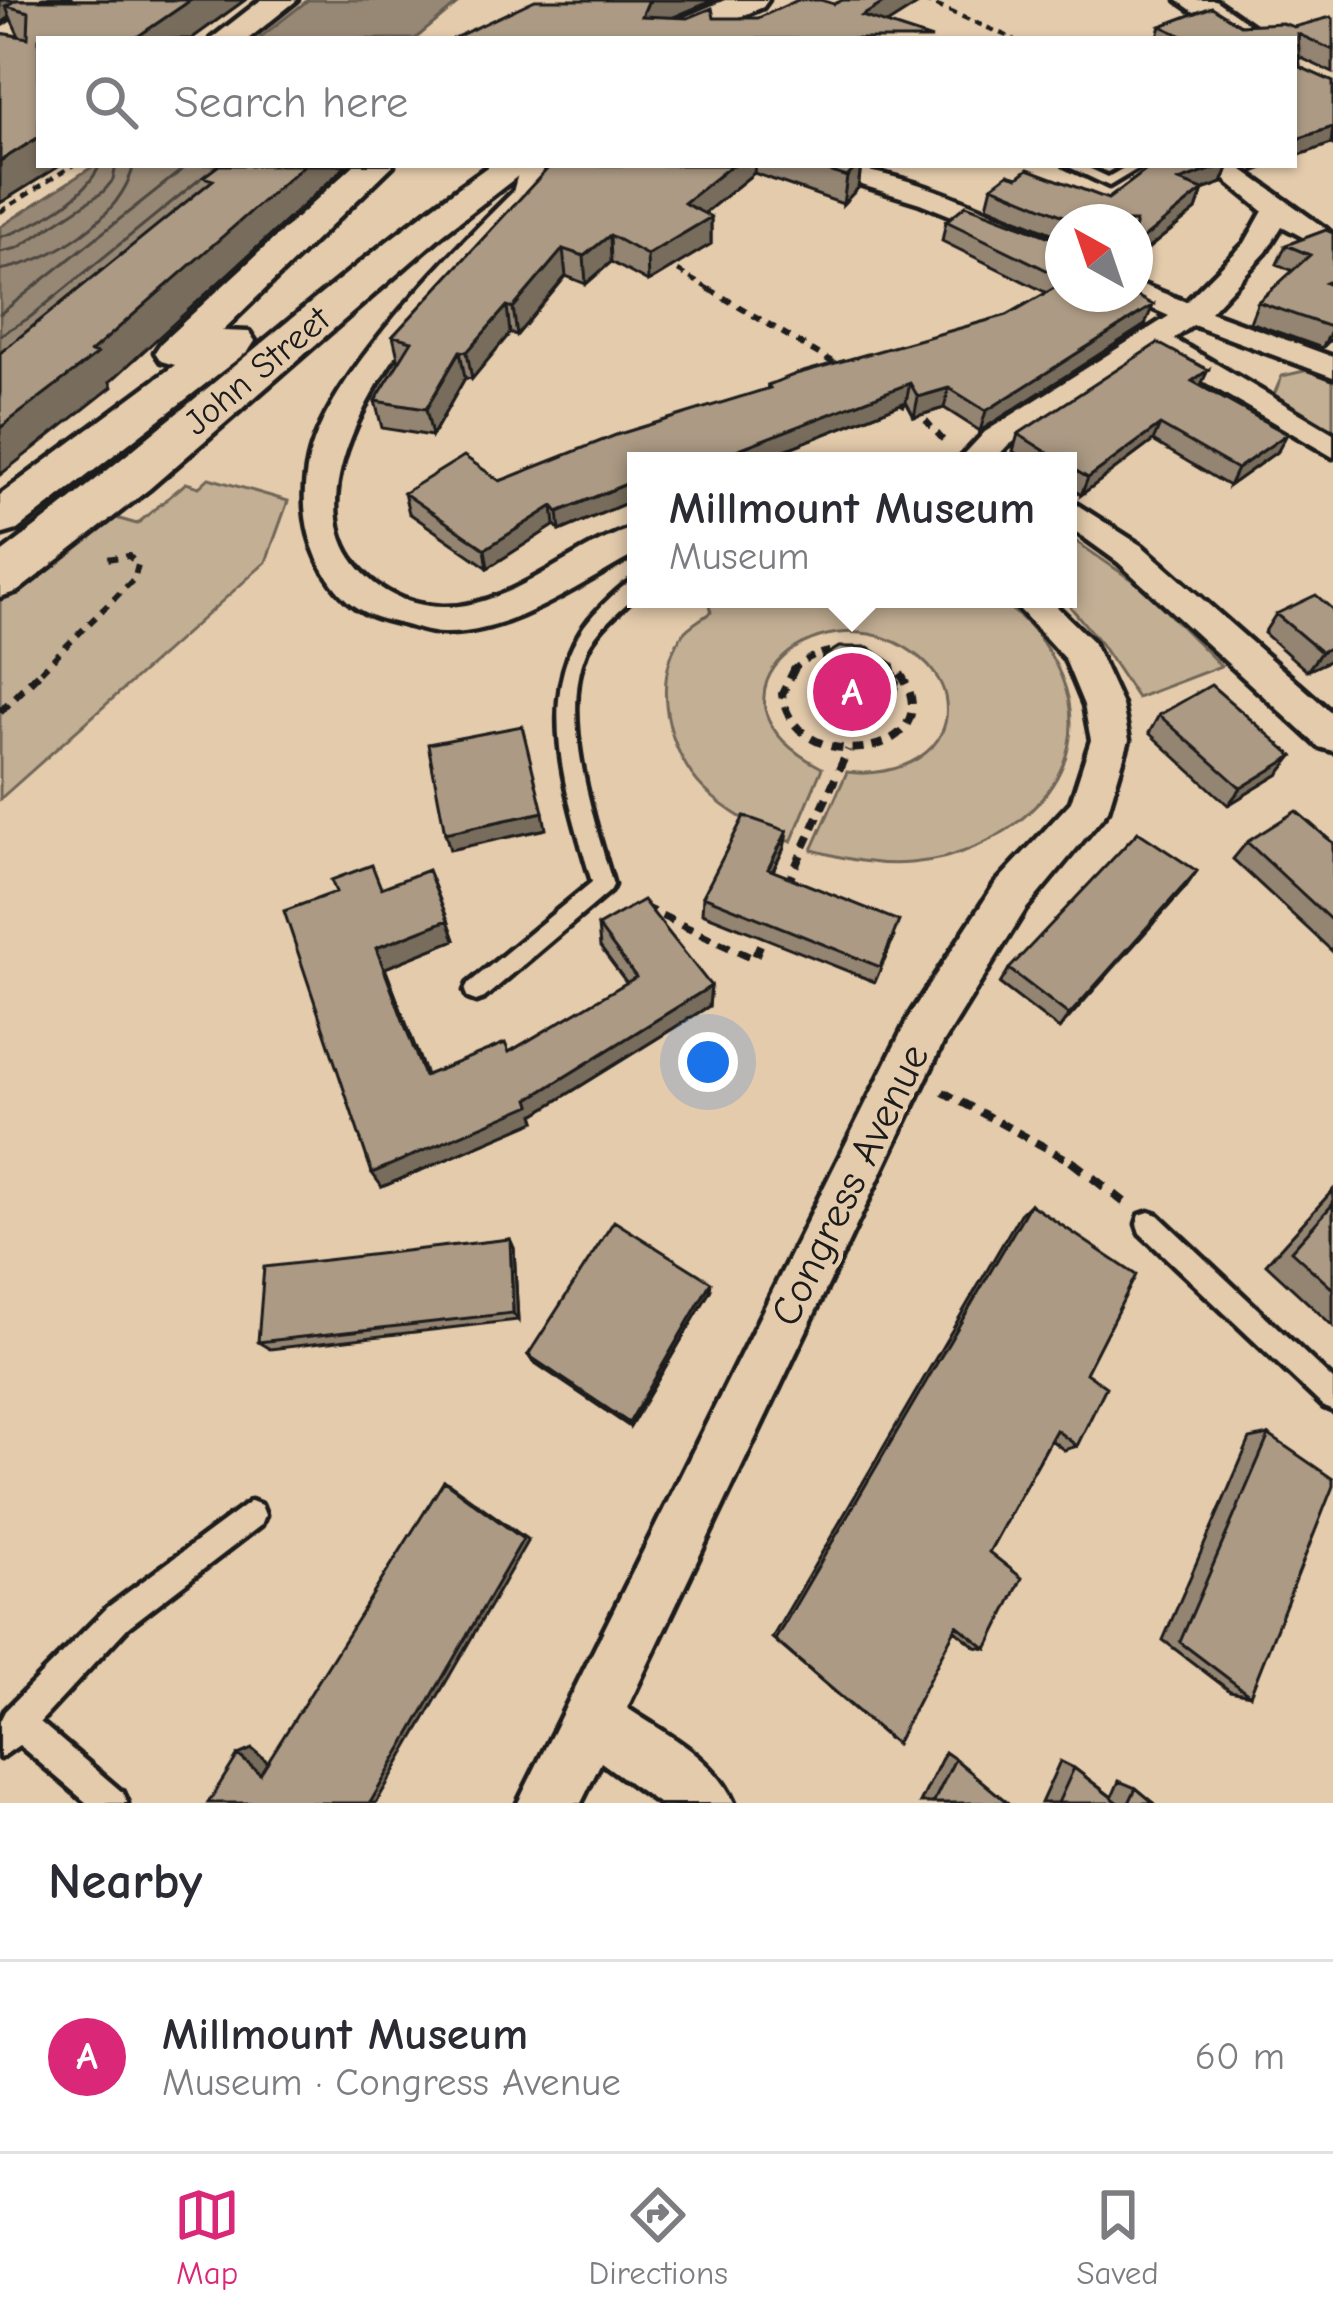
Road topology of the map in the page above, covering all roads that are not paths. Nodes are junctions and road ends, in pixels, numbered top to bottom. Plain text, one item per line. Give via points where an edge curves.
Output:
1 (58, 0) edge
2 (281, 0) edge
3 (1193, 0) edge
4 (764, 8) edge
5 (231, 36) edge
6 (671, 36) edge
7 (732, 36) edge
8 (1250, 36) edge
9 (0, 39) edge
10 (0, 49) edge
11 (36, 57) edge
12 (373, 168) edge
13 (442, 168) edge
14 (513, 168) edge
15 (523, 168) edge
16 (834, 168) edge
17 (1078, 168) edge
18 (1133, 168) edge
19 (1224, 168) edge
20 (1277, 210) junction
21 (1045, 245) edge
22 (1333, 245) edge
23 (1153, 299) edge
24 (1187, 316) junction
25 (1153, 339) junction
26 (1333, 368) edge
27 (1333, 447) edge
28 (964, 452) edge
29 (58, 476) junction
30 (1077, 516) edge
31 (0, 519) edge
32 (627, 544) edge
33 (0, 579) edge
34 (627, 594) edge
35 (1037, 608) edge
36 (1333, 736) edge
37 (476, 991) dead end
38 (1149, 1224) road end
39 (1333, 1398) edge
40 (251, 1516) dead end
41 (592, 1719) junction
42 (8, 1732) edge
43 (111, 1803) edge
44 (549, 1803) edge
45 (704, 1803) edge

1 - 9 street
2 - 5 main road
3 - 8 main road
4 - 6 main road
4 - 7 main road
10 - 11 main road
12 - 29 main road via 72,446
13 - 29 main road, John Street
14 - 33 main road, John Street via 429,226 133,478
15 - 32 street via 531,172 525,194 440,279 352,398 325,457 329,551 356,593 442,620 497,610
16 - 21 street
17 - 18 lane via 1108,182
19 - 20 street
20 - 22 street
20 - 24 street via 1236,275
23 - 24 street
24 - 25 street
24 - 26 street
25 - 27 street
25 - 28 street
29 - 31 main road, John Street
30 - 36 street
34 - 37 lane via 591,628 573,662 580,808 603,885
35 - 41 street, Congress Avenue via 1080,652 1103,705 1110,740 1088,810 1010,897 927,1028
38 - 39 lane
40 - 42 lane via 118,1617
41 - 44 street, Congress Avenue
41 - 45 street
42 - 43 lane

